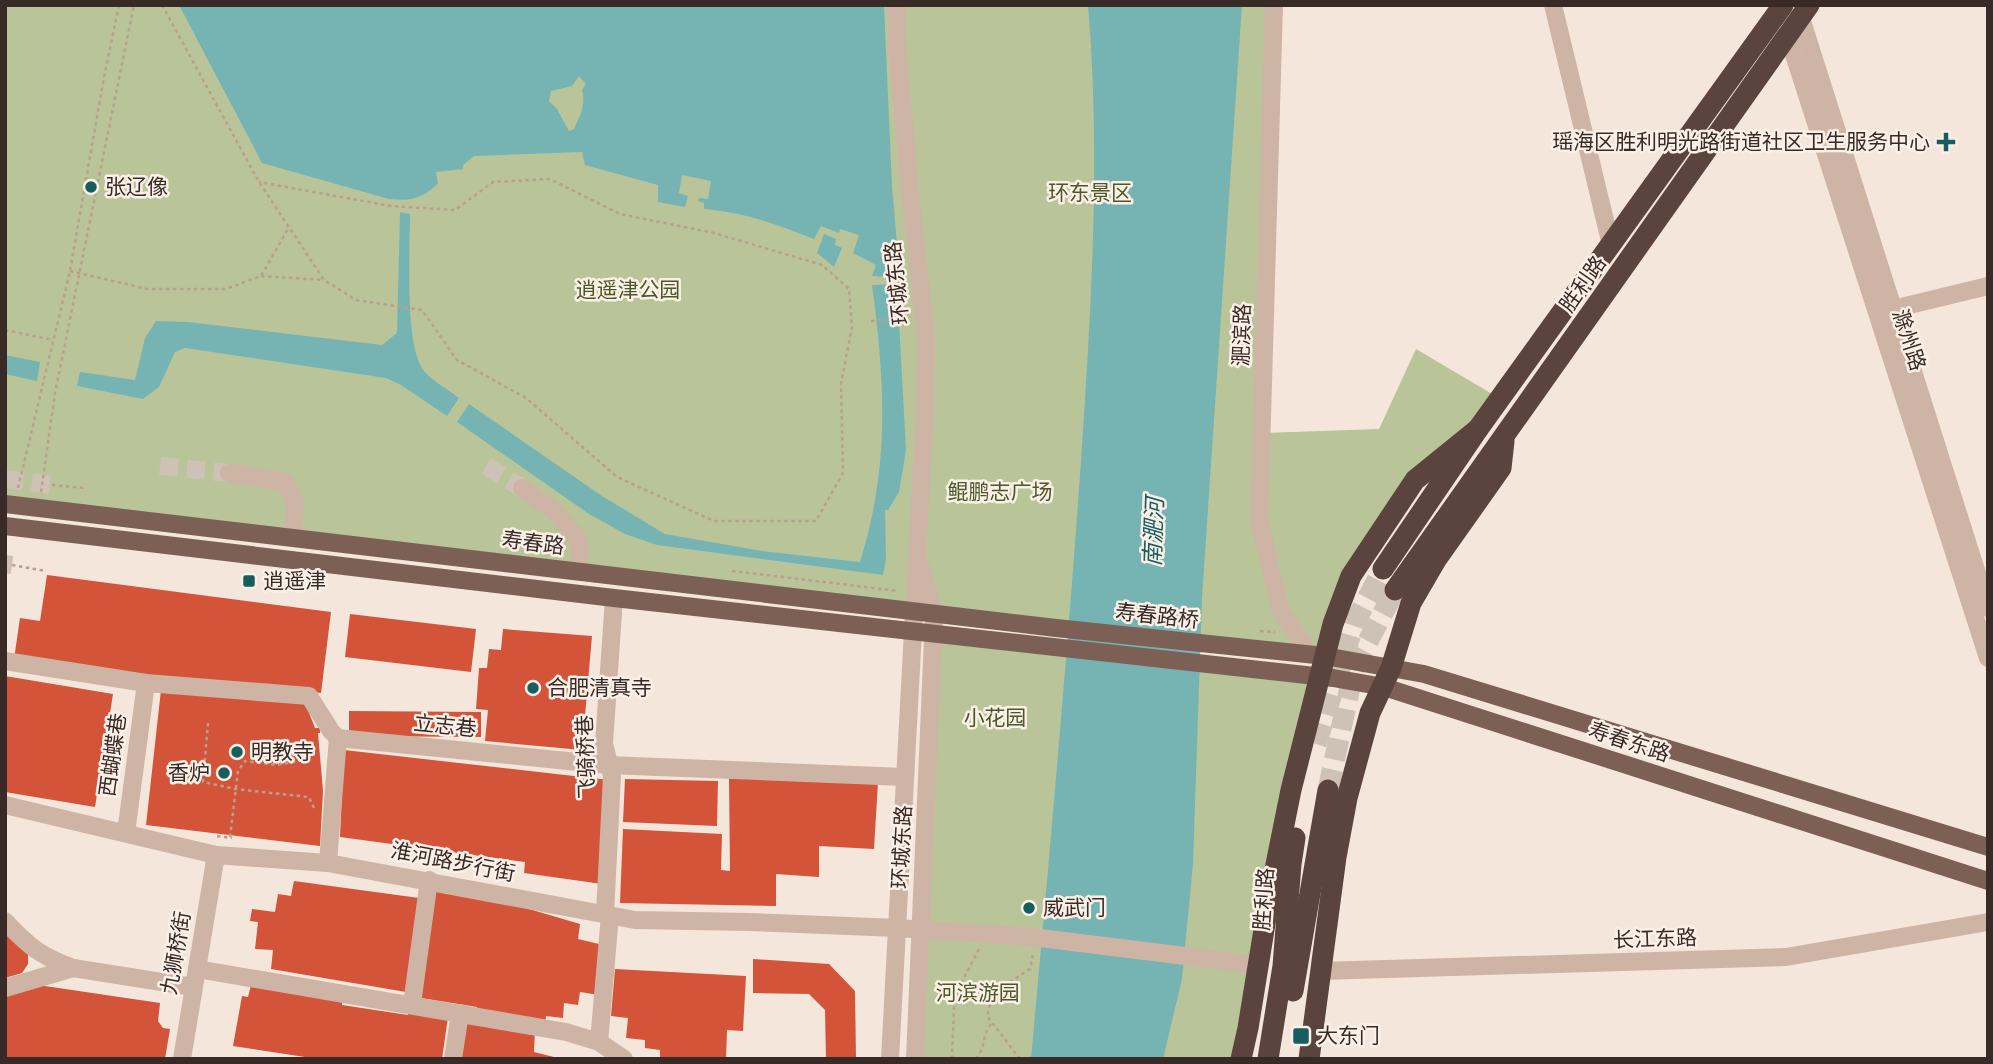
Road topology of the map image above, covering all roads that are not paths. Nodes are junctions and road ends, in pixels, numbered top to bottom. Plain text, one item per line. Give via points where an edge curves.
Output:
1 (897, 5) edge
2 (1274, 5) edge
3 (1553, 5) edge
4 (1783, 5) edge
5 (1805, 11) edge
6 (1787, 36) junction
7 (1611, 245) junction
8 (1988, 286) edge
9 (1893, 309) junction
10 (1478, 429) junction
11 (1504, 438) junction
12 (229, 473) tunnel mouth
13 (522, 488) tunnel mouth
14 (5, 504) edge
15 (5, 526) edge
16 (293, 538) junction
17 (917, 556) junction
18 (1383, 569) tunnel mouth
19 (581, 571) junction
20 (1395, 590) tunnel mouth
21 (614, 598) junction
22 (1988, 608) edge
23 (913, 611) junction
24 (934, 614) junction
25 (1056, 628) joint
26 (911, 632) junction
27 (933, 633) junction
28 (1257, 640) joint
29 (1988, 658) edge
30 (5, 661) edge
31 (1319, 662) junction
32 (1251, 668) joint
33 (1387, 678) junction
34 (146, 683) junction
35 (338, 738) junction
36 (1316, 744) tunnel mouth
37 (608, 765) junction
38 (904, 777) junction
39 (1328, 790) tunnel mouth
40 (5, 805) edge
41 (126, 833) junction
42 (1988, 847) edge
43 (216, 855) junction
44 (328, 863) junction
45 (429, 880) junction
46 (1988, 881) edge
47 (607, 914) junction
48 (5, 921) edge
49 (1988, 922) edge
50 (897, 928) junction
51 (921, 929) junction
52 (1258, 965) junction
53 (73, 968) junction
54 (1321, 971) junction
55 (195, 978) junction
56 (5, 988) edge
57 (412, 1004) junction
58 (460, 1013) junction
59 (599, 1042) junction
60 (182, 1059) edge
61 (453, 1059) edge
62 (624, 1059) edge
63 (890, 1059) edge
64 (915, 1059) edge
65 (1241, 1059) edge
66 (1268, 1059) edge
67 (1282, 1059) edge
68 (1309, 1059) edge

1 - 17 street, 环城东路 via 907,166 926,338
2 - 31 street, 淝滨路 via 1259,520 1281,612
3 - 7 street
4 - 7 highway, 胜利路
5 - 6 highway, 胜利路
5 - 9 street, 滁州路
6 - 11 highway, 胜利路
6 - 29 street, 滁州路
7 - 10 highway, 胜利路
8 - 9 street
9 - 22 street, 滁州路
10 - 18 highway, 胜利路
10 - 31 highway via 1415,480 1351,576
11 - 20 highway, 胜利路
11 - 33 highway via 1501,468 1411,603
12 - 16 street via 285,482 295,503
13 - 19 street via 554,510 578,539
14 - 16 main road, 寿春路
15 - 21 main road
16 - 19 main road, 寿春路
17 - 23 street, 环城东路
17 - 24 street, 环城东路
19 - 23 main road, 寿春路
21 - 26 main road
21 - 37 street, 飞骑桥巷 via 604,743
23 - 24 main road, 寿春路
23 - 26 street, 环城东路
24 - 25 main road, 寿春路
24 - 27 street, 环城东路
25 - 28 main road, 寿春路桥
26 - 27 main road
26 - 38 street, 环城东路
27 - 32 main road, 寿春路桥
27 - 51 street, 环城东路
28 - 31 main road, 寿春东路
30 - 34 street
31 - 32 main road, 寿春东路
31 - 33 main road, 寿春东路
31 - 52 highway
33 - 42 main road, 寿春东路 via 1424,674
33 - 46 main road, 寿春东路
33 - 54 highway via 1370,713 1347,798
34 - 35 street via 309,696
34 - 41 street, 西蝴蝶巷
35 - 37 street, 立志巷
35 - 44 street
36 - 66 highway, 胜利路 via 1290,864 1283,966
37 - 38 street, 立志巷
37 - 47 street, 飞骑桥巷 via 612,776
38 - 50 street, 环城东路
39 - 67 highway, 胜利路
40 - 41 street, 淮河路步行街
41 - 43 street, 淮河路步行街
43 - 44 street, 淮河路步行街
43 - 55 street, 九狮桥街
44 - 45 street, 淮河路步行街
45 - 47 street, 淮河路步行街
45 - 57 street
47 - 50 street, 淮河路步行街 via 635,920
47 - 59 street, 飞骑桥巷
48 - 53 street via 47,958
49 - 54 street, 长江东路 via 1786,957
50 - 51 street, 淮河路步行街
50 - 63 street, 环城东路
51 - 52 street, 淮河路步行街
51 - 64 street, 环城东路
52 - 65 highway
53 - 55 street
53 - 56 street
54 - 68 highway
55 - 57 street
55 - 60 street, 九狮桥街
57 - 58 street
58 - 59 street
58 - 61 street
59 - 62 street

